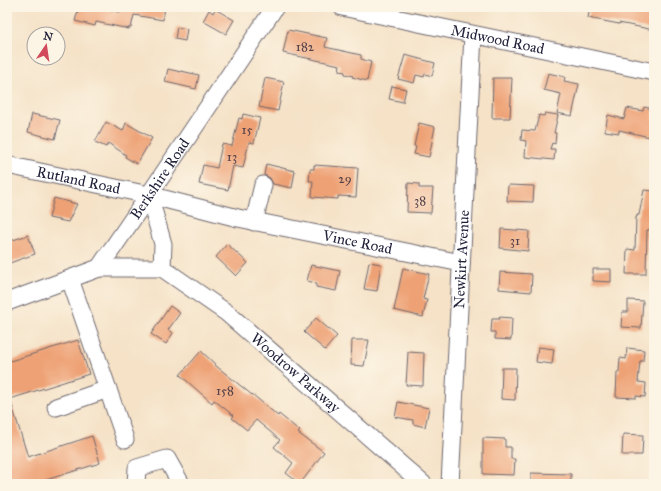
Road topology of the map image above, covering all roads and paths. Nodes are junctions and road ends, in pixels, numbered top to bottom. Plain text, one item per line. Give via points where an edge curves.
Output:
1 (275, 7) edge
2 (342, 7) edge
3 (473, 35) junction
4 (654, 72) edge
5 (7, 165) edge
6 (262, 184) dead end
7 (149, 195) junction
8 (254, 222) junction
9 (461, 263) junction
10 (99, 268) junction
11 (162, 268) junction
12 (70, 279) junction
13 (7, 302) edge
14 (108, 389) junction
15 (56, 407) dead end
16 (126, 438) dead end
17 (136, 484) edge
18 (181, 484) edge
19 (423, 484) edge
20 (450, 484) edge

1 - 7 street, Berkshire Road
2 - 3 street, Midwood Road
3 - 4 street, Midwood Road
3 - 9 street, Newkirt Avenue
5 - 7 street, Rutland Road
6 - 8 street
7 - 8 street, Vince Road
7 - 10 street, Berkshire Road
7 - 11 street via 163,244
8 - 9 street, Vince Road
9 - 20 street, Newkirt Avenue
10 - 11 street
10 - 12 street
11 - 19 street, Woodrow Parkway via 227,313
12 - 13 street
12 - 14 street
14 - 15 street
14 - 16 street
17 - 18 street via 137,468 167,460

